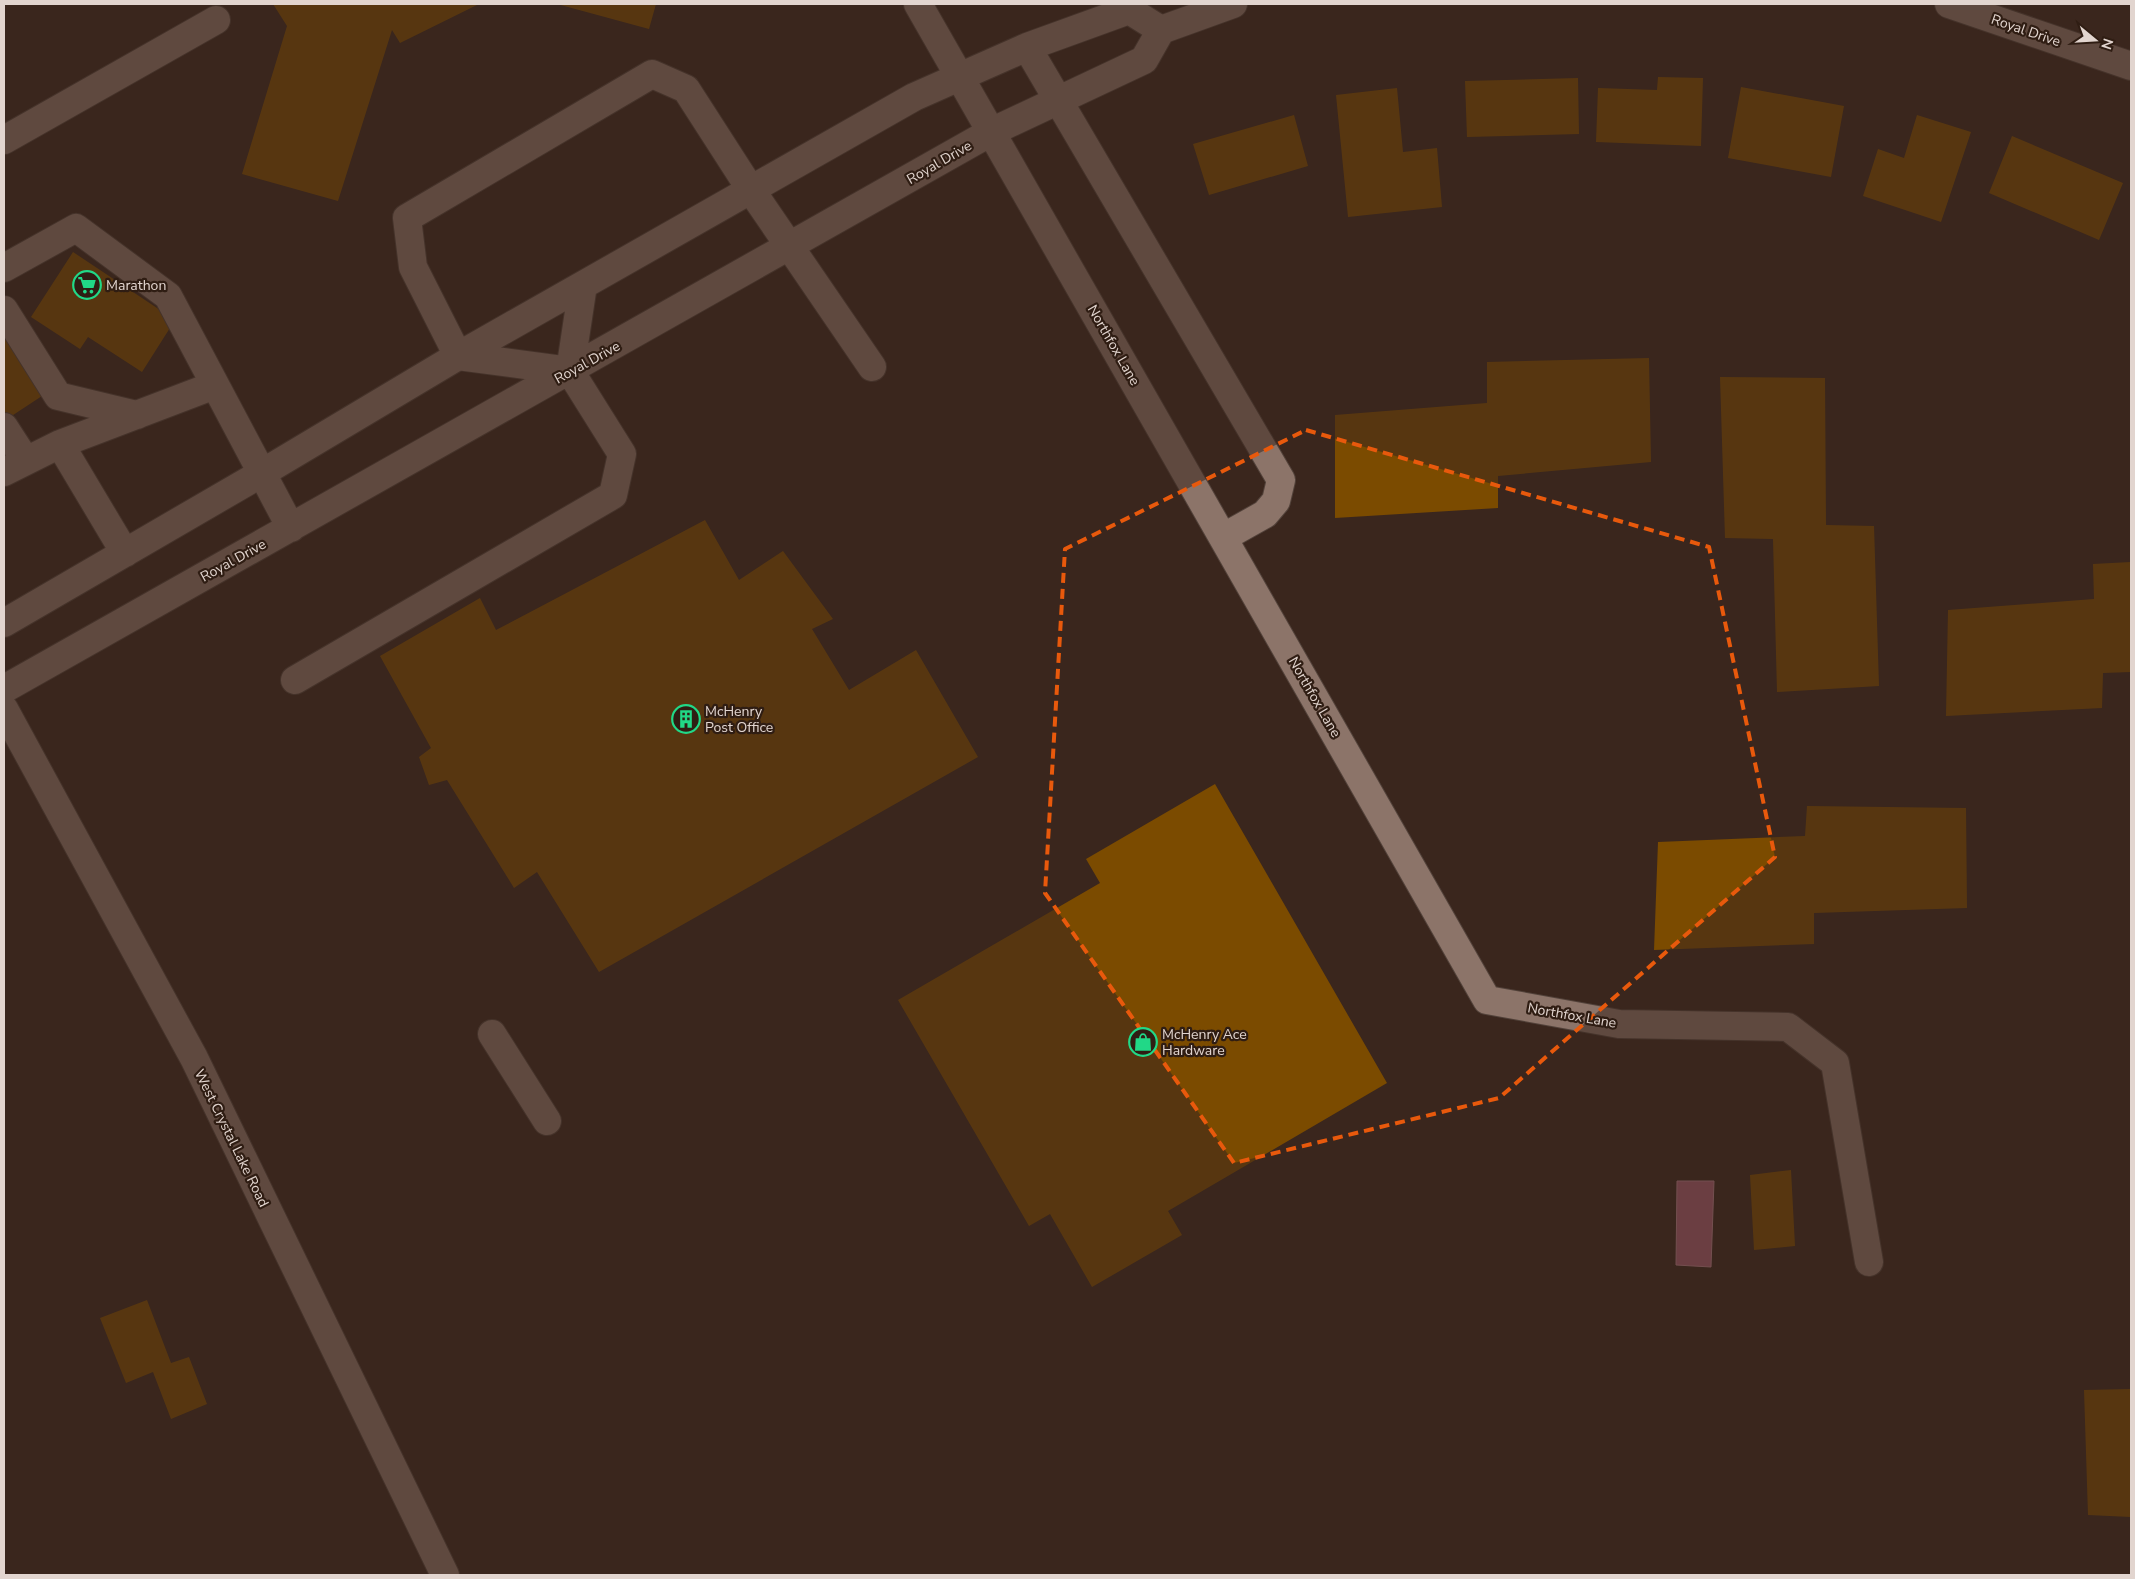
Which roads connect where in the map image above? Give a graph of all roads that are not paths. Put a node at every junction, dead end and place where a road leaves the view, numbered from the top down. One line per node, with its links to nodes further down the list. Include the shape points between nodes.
1 (918, 4): 8 (street, Northfox Lane)
2 (1234, 4): 5 (street)
3 (1949, 4): 7 (street, Royal Drive)
4 (216, 20): 11 (street)
5 (1161, 30): 6 (street, via 1129,10); 9 (street, Royal Drive, via 1144,60)
6 (1027, 47): 8 (street); 9 (street)
7 (2131, 66)
8 (959, 76): 10 (street, Northfox Lane); 12 (street, via 914,97)
9 (1057, 100): 10 (street, Royal Drive); 27 (street, via 1281,480 1276,501 1265,514)
10 (991, 132): 13 (street, Royal Drive); 27 (street, Northfox Lane)
11 (4, 140)
12 (751, 190): 13 (street); 15 (street); 17 (street, via 686,89 652,74 407,218 413,267)
13 (790, 247): 18 (street); 19 (street, Royal Drive)
14 (4, 268): 20 (street, via 76,228 168,296)
15 (583, 285): 17 (street); 19 (street)
16 (4, 310): 21 (street, via 58,396)
17 (458, 356): 19 (street); 25 (street)
18 (872, 366)
19 (570, 371): 26 (street, Royal Drive); 30 (street, via 622,454 613,496)
20 (215, 384): 21 (street); 25 (street)
21 (137, 415): 23 (street)
22 (4, 427): 24 (street)
23 (60, 444): 24 (street); 28 (street)
24 (15, 467)
25 (262, 473): 26 (street); 28 (street)
26 (291, 528): 31 (street, Royal Drive)
27 (1224, 537): 35 (street, Northfox Lane, via 1487,1000 1619,1024 1788,1027 1835,1063)
28 (124, 553): 29 (street)
29 (4, 623)
30 (295, 680)
31 (4, 689)
32 (4, 709): 36 (street, West Crystal Lake Road, via 194,1058 394,1476)
33 (492, 1034): 34 (street)
34 (547, 1121)
35 (1869, 1262)
36 (445, 1575)

